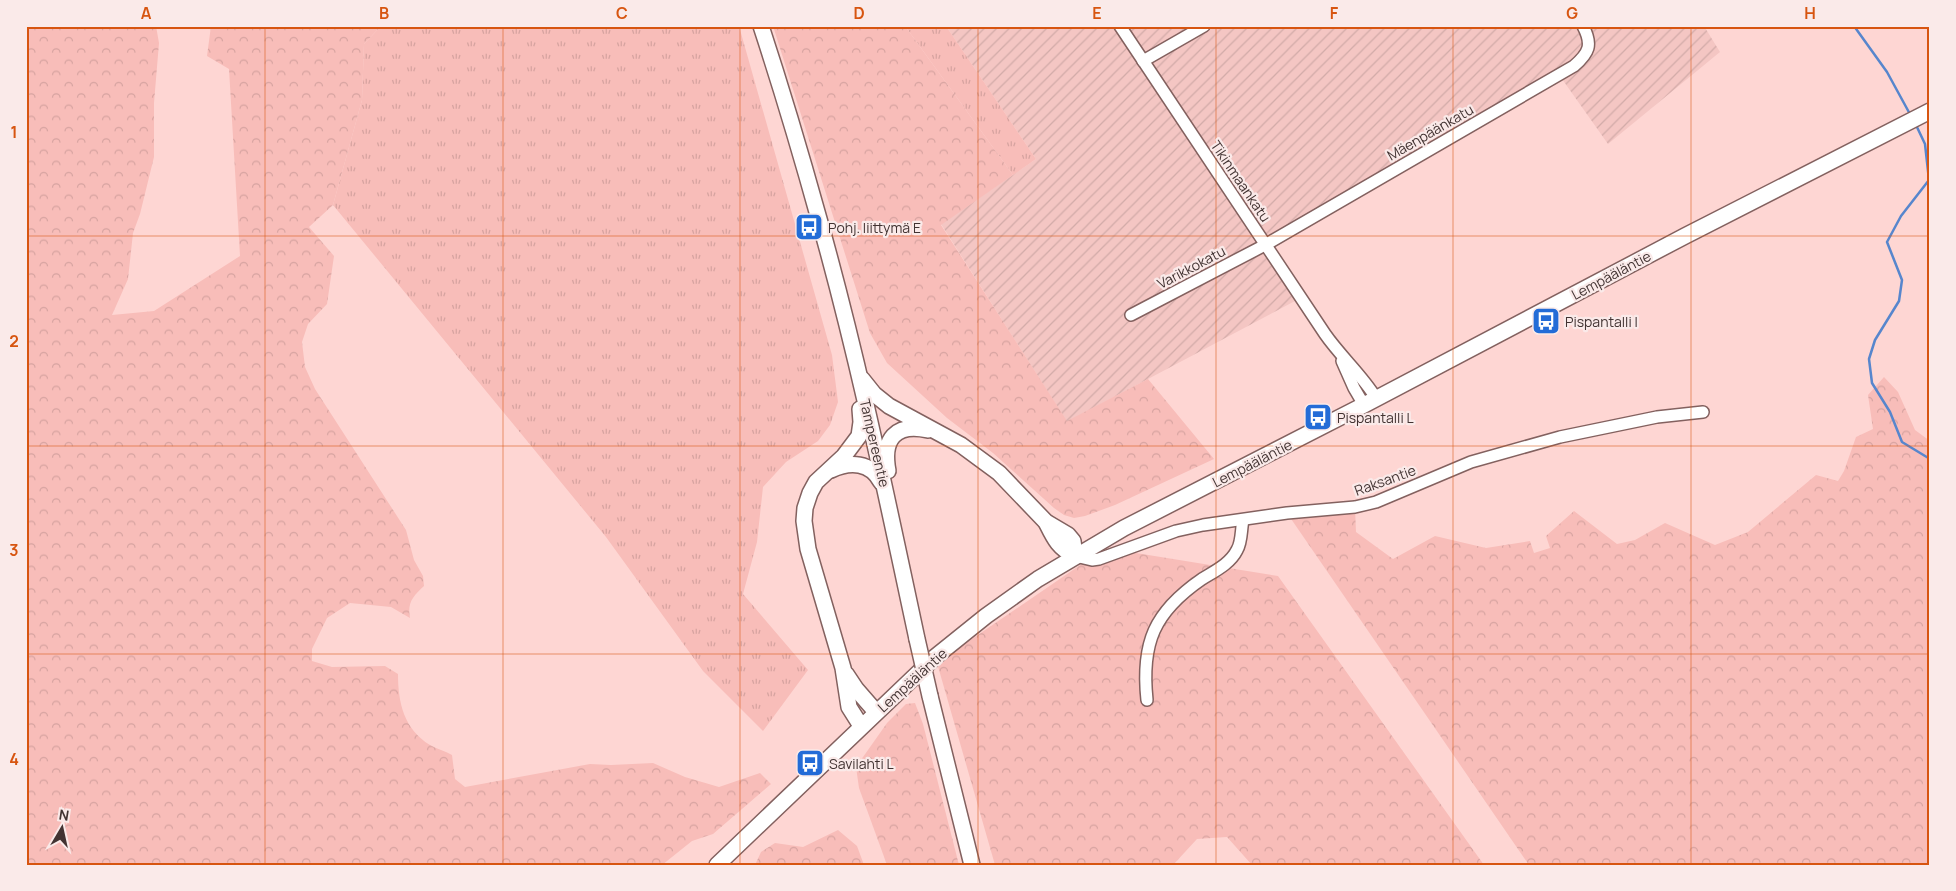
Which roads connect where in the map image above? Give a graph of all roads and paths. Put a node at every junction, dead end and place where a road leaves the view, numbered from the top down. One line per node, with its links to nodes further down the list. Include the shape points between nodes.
1 (761, 26): 9 (main road, Tampereentie, via 819,219)
2 (1120, 26): 5 (street, Tikinmaankatu)
3 (1204, 26): 5 (street)
4 (1584, 28): 7 (street, Mäenpäänkatu, via 1589,49 1574,66)
5 (1143, 61): 7 (street, Tikinmaankatu)
6 (1918, 117): 11 (main road, Lempääläntie)
7 (1265, 245): 8 (street, Varikkokatu); 11 (street, Tikinmaankatu, via 1338,353 1366,382)
8 (1131, 315)
9 (854, 355): 10 (main road, Tampereentie); 14 (main road, via 860,430 856,442)
10 (859, 373): 13 (main road, via 881,400); 15 (main road, Tampereentie)
11 (1370, 402): 18 (main road, Lempääläntie)
12 (1703, 412): 16 (street, Raksantie, via 1657,417 1560,437 1471,462 1376,502 1355,507)
13 (946, 436): 17 (main road, via 910,428 898,431 889,441 886,460 894,498); 18 (main road, via 999,473 1046,522 1068,535 1073,541)
14 (826, 472): 15 (main road, via 849,464 861,465 876,473); 19 (main road, via 810,493 804,521 808,549)
15 (885, 490): 17 (main road, Tampereentie)
16 (1243, 520): 18 (street, Raksantie, via 1176,531 1099,559); 20 (street, via 1238,548 1230,561 1179,596 1162,615 1146,652)
17 (894, 534): 24 (main road, Tampereentie, bridge)
18 (1075, 556): 21 (main road, Lempääläntie, via 986,616 935,657)
19 (843, 668): 21 (main road); 22 (main road, via 849,707)
20 (1148, 700)
21 (876, 712): 22 (main road, Lempääläntie)
22 (861, 726): 23 (main road, Lempääläntie)
23 (717, 865)
24 (972, 865)

